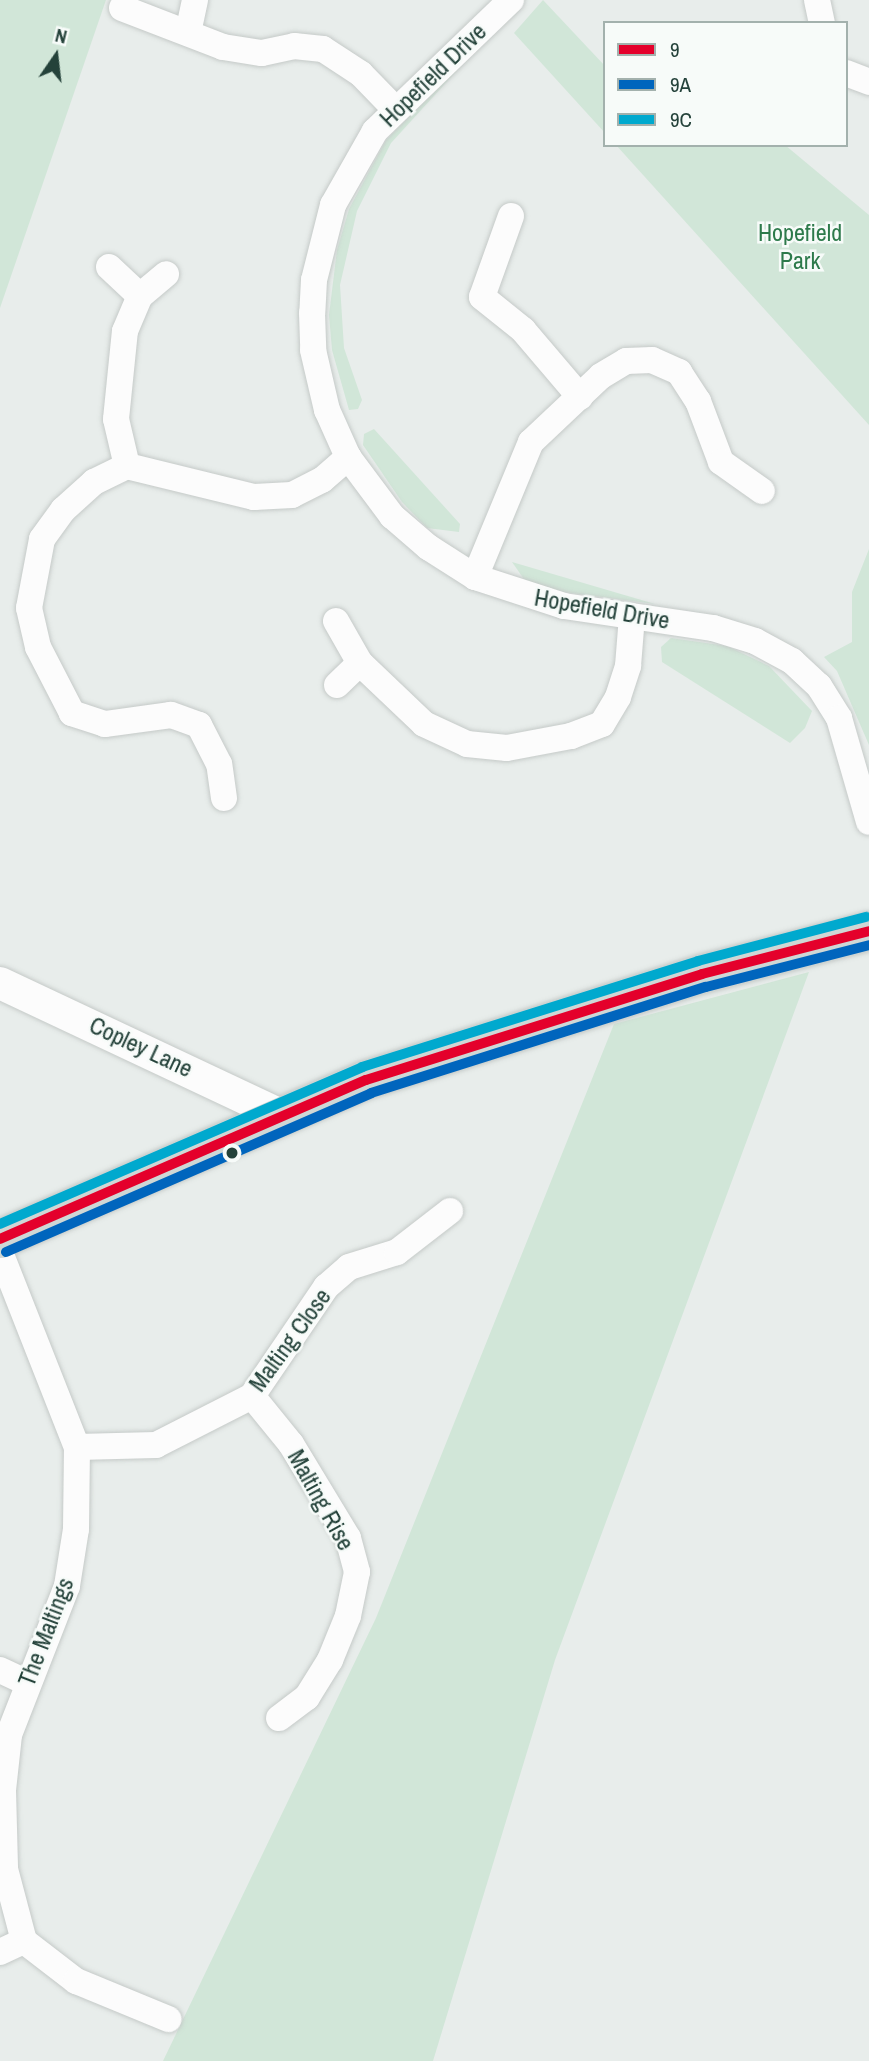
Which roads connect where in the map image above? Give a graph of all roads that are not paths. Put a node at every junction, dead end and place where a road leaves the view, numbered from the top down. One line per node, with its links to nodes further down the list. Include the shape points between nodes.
1 (195, 0): 6 (street)
2 (511, 0): 9 (street, Hopefield Drive)
3 (817, 0): 5 (street)
4 (122, 8): 6 (street)
5 (822, 21)
6 (188, 33): 9 (street, via 223,47 261,53 294,46 323,49 361,74)
7 (848, 73): 8 (street)
8 (869, 82)
9 (395, 108): 15 (street, Hopefield Drive, via 352,165 337,195 314,280 313,351 327,410)
10 (511, 216): 14 (street, via 482,297 523,330)
11 (108, 267): 13 (street)
12 (166, 274): 13 (street)
13 (140, 296): 16 (street, via 125,331 117,383 116,419)
14 (580, 397): 17 (street, via 601,376 626,361 652,360 679,372 698,401 721,462); 18 (street, via 531,442)
15 (348, 457): 16 (street, via 322,480 292,495 254,497); 18 (street, Hopefield Drive, via 392,516 428,547)
16 (127, 466): 23 (street, via 94,482 73,500 42,539 29,608 38,647 72,713 87,721 104,724 171,715 200,725 219,764)
17 (762, 491)
18 (475, 577): 19 (street, Hopefield Drive, via 552,603)
19 (632, 616): 21 (street, via 628,666 618,697 602,724 540,743 506,748 467,744 424,724); 24 (street, Hopefield Drive, via 713,628 755,641 792,662 819,686 839,718)
20 (336, 621): 21 (street)
21 (359, 663): 22 (street)
22 (337, 685)
23 (224, 798)
24 (869, 822)
25 (869, 931): 27 (main road, via 521,1029 366,1080)
26 (0, 983): 27 (street, Copley Lane)
27 (281, 1115): 29 (main road)
28 (450, 1211): 31 (street, Malting Close, via 397,1252 349,1267 326,1287)
29 (0, 1239)
30 (0, 1252): 32 (street, The Maltings)
31 (252, 1396): 32 (street, Malting Close, via 156,1445); 35 (street, Malting Rise, via 291,1444 348,1538 357,1572 348,1616 330,1660 307,1697)
32 (78, 1447): 34 (street, The Maltings, via 76,1530 67,1586)
33 (0, 1670): 34 (street)
34 (26, 1682): 36 (street, The Maltings, via 9,1735 3,1790 5,1869)
35 (279, 1718)
36 (24, 1941): 37 (street); 38 (street, via 76,1981)
37 (0, 1952)
38 (168, 2019)

